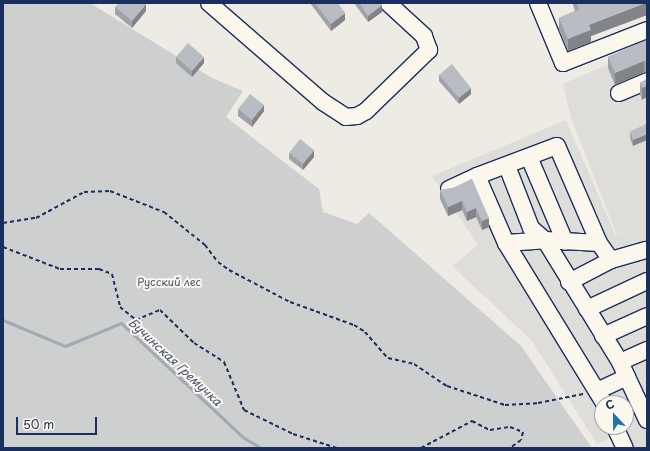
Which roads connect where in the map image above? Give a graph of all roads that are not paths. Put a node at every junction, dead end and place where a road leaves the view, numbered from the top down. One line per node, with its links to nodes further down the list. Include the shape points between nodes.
1 (209, 3): 2 (street, via 323,102 346,117 357,116 366,111 429,50 424,36)
2 (388, 3)
3 (538, 3): 4 (street, via 563,63)
4 (647, 30)
5 (647, 80): 6 (street)
6 (620, 93)
7 (529, 157): 8 (street); 13 (street); 14 (street, via 557,146)
8 (507, 166): 9 (street); 11 (street, via 531,228)
9 (477, 176): 10 (street); 12 (street)
10 (449, 189)
11 (545, 240): 12 (street); 13 (street); 18 (street)
12 (506, 242): 25 (street)
13 (565, 242): 14 (street)
14 (599, 243): 16 (street)
15 (647, 250): 16 (street)
16 (611, 260): 18 (street)
17 (647, 281): 19 (street)
18 (569, 282): 19 (street)
19 (587, 309): 21 (street)
20 (647, 316): 21 (street)
21 (604, 336): 23 (street)
22 (647, 350): 23 (street)
23 (620, 362): 24 (street)
24 (627, 378): 26 (street); 27 (street)
25 (601, 395)
26 (603, 395)
27 (647, 420)
28 (619, 435): 29 (street)
29 (625, 448)

